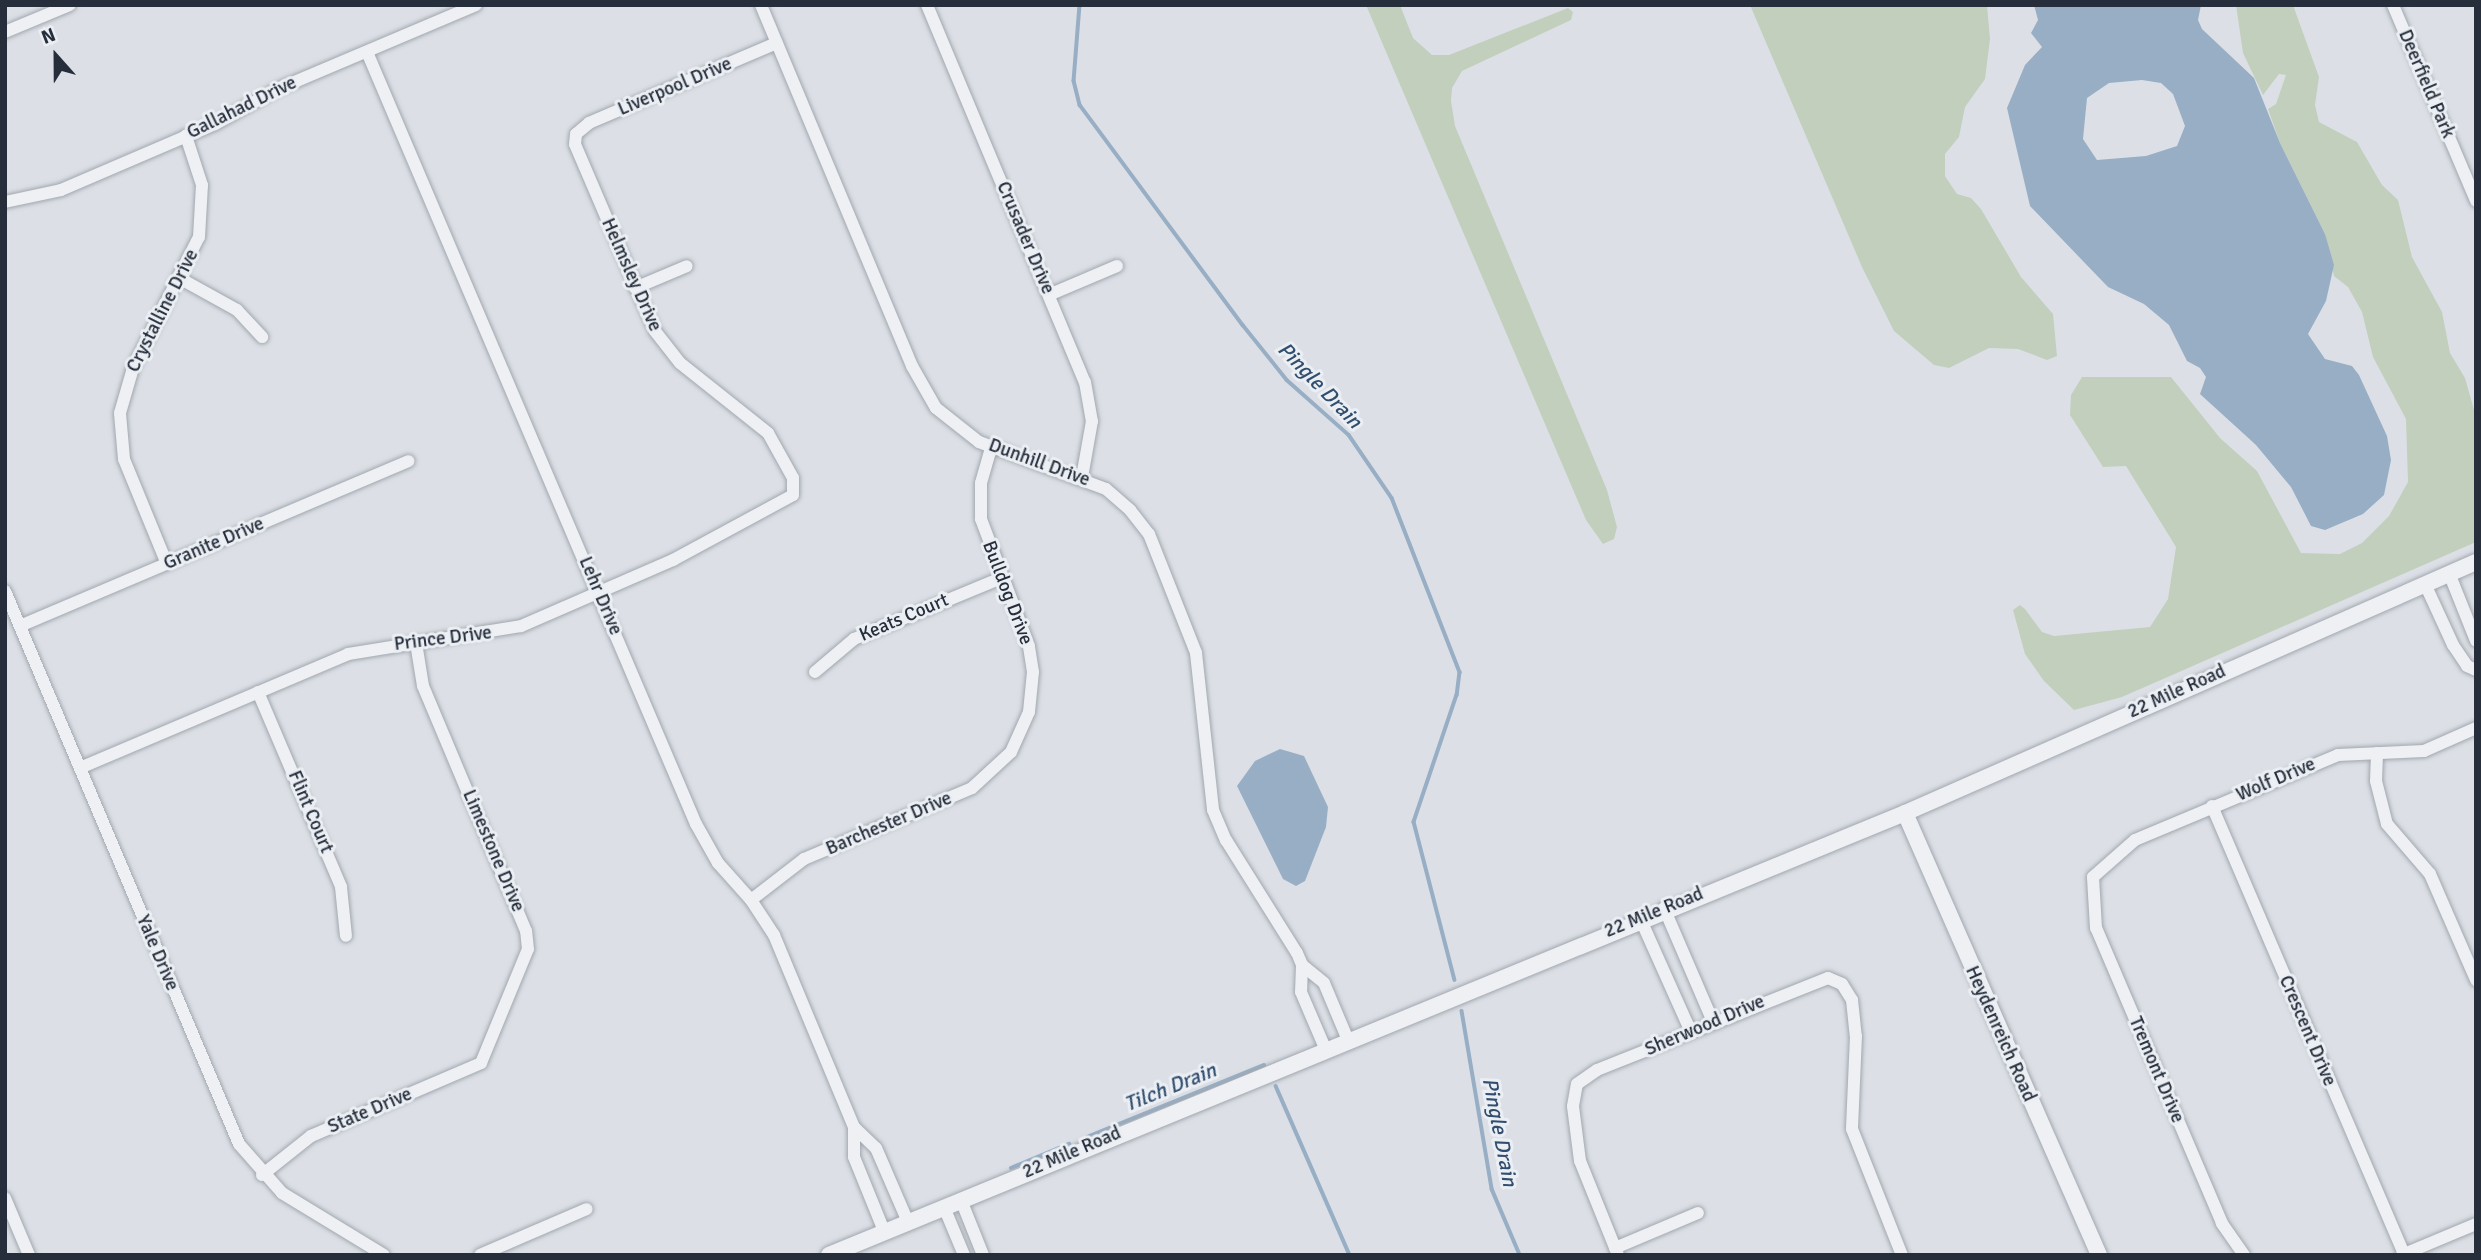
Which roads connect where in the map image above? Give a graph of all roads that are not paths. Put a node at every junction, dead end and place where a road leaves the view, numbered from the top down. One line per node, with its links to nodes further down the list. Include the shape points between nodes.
1 (70, 5): 6 (street)
2 (476, 5): 8 (street, Gallahad Drive)
3 (761, 5): 7 (street, Dunhill Drive)
4 (927, 5): 17 (street, Crusader Drive)
5 (2393, 5): 11 (street, Deerfield Park)
6 (5, 32)
7 (777, 43): 9 (street, Liverpool Drive, via 589,123); 19 (street, Dunhill Drive, via 919,382 943,416)
8 (367, 52): 10 (street, Gallahad Drive, via 278,89); 29 (street, Lehr Drive)
9 (576, 134): 16 (street, Helmsley Drive, via 578,152)
10 (186, 136): 12 (street, Gallahad Drive, via 61,190); 15 (street, Crystalline Drive, via 200,172 203,211 199,237)
11 (2476, 201)
12 (5, 202)
13 (687, 266): 16 (street)
14 (1117, 266): 17 (street)
15 (181, 278): 18 (street, via 237,310); 24 (street, Crystalline Drive, via 132,368 120,413 124,459)
16 (635, 288): 22 (street, Helmsley Drive, via 654,331 671,354 768,433)
17 (1049, 295): 21 (street, Crusader Drive, via 1091,408)
18 (262, 337)
19 (990, 447): 21 (street, Dunhill Drive); 26 (street, Bulldog Drive, via 980,506 984,533)
20 (408, 461): 24 (street, Granite Drive)
21 (1082, 477): 48 (street, Dunhill Drive, via 1130,510 1156,549 1196,653 1209,795 1218,824)
22 (796, 490): 29 (street, Prince Drive, via 788,500 680,557)
23 (2476, 562): 25 (street, 22 Mile Road)
24 (167, 564): 30 (street, Granite Drive)
25 (2449, 573): 27 (street, 22 Mile Road); 31 (street)
26 (1001, 578): 35 (street, Keats Court, via 854,639); 38 (street, Bulldog Drive, via 1032,659 1032,699)
27 (2425, 584): 33 (street); 42 (street, 22 Mile Road)
28 (5, 591): 30 (street, Yale Drive)
29 (598, 593): 32 (street, Prince Drive, via 506,631); 44 (street, Lehr Drive, via 703,839)
30 (20, 626): 40 (street, Yale Drive)
31 (2475, 638): 33 (street)
32 (416, 643): 36 (street, Prince Drive, via 348,654); 54 (street, Limestone Drive, via 429,700 528,937)
33 (2454, 645): 34 (street, via 2467,666)
34 (2476, 670)
35 (815, 672)
36 (258, 692): 40 (street, Prince Drive); 47 (street, Flint Court, via 341,887)
37 (2476, 727): 39 (street, Wolf Drive, via 2424,751)
38 (1018, 738): 44 (street, Barchester Drive, via 994,772 972,788 804,859)
39 (2377, 753): 41 (street, Wolf Drive, via 2338,754); 49 (street, via 2377,792 2387,824 2430,874)
40 (80, 768): 56 (street, Yale Drive, via 225,1118)
41 (2212, 807): 43 (street, Wolf Drive, via 2135,840); 66 (street, Crescent Drive)
42 (1905, 813): 45 (street, 22 Mile Road); 74 (street, Heydenreich Road)
43 (2093, 877): 75 (street, Tremont Drive, via 2095,928 2222,1223)
44 (751, 900): 55 (street, Lehr Drive, via 774,935)
45 (1664, 908): 46 (street, 22 Mile Road); 50 (street)
46 (1640, 918): 51 (street); 52 (street, 22 Mile Road)
47 (346, 936)
48 (1302, 965): 52 (street, Dunhill Drive, via 1324,983); 53 (street, Dunhill Drive, via 1301,992)
49 (2476, 980)
50 (1713, 1022): 51 (street, Sherwood Drive); 73 (street, Sherwood Drive, via 1813,981 1836,980 1852,1000 1856,1024 1850,1103 1855,1142)
51 (1691, 1032): 65 (street, Sherwood Drive, via 1590,1074 1577,1084 1573,1106 1580,1161)
52 (1348, 1040): 53 (street, 22 Mile Road)
53 (1325, 1048): 58 (street, 22 Mile Road)
54 (485, 1059): 56 (street, State Drive, via 311,1136)
55 (854, 1127): 62 (street, Lehr Drive, via 876,1148); 64 (street, Lehr Drive, via 854,1157)
56 (262, 1175): 68 (street, Yale Drive, via 300,1206)
57 (5, 1198): 67 (street)
58 (961, 1200): 59 (street, 22 Mile Road); 72 (street)
59 (944, 1207): 62 (street, 22 Mile Road); 71 (street)
60 (587, 1209): 69 (street)
61 (1698, 1213): 65 (street)
62 (908, 1222): 64 (street, 22 Mile Road)
63 (2476, 1224): 66 (street)
64 (884, 1231): 70 (street, 22 Mile Road)
65 (1617, 1251)
66 (2403, 1254)
67 (29, 1255)
68 (384, 1255)
69 (480, 1255)
70 (829, 1255)
71 (964, 1255)
72 (983, 1255)
73 (1902, 1255)
74 (2099, 1255)
75 (2244, 1255)

